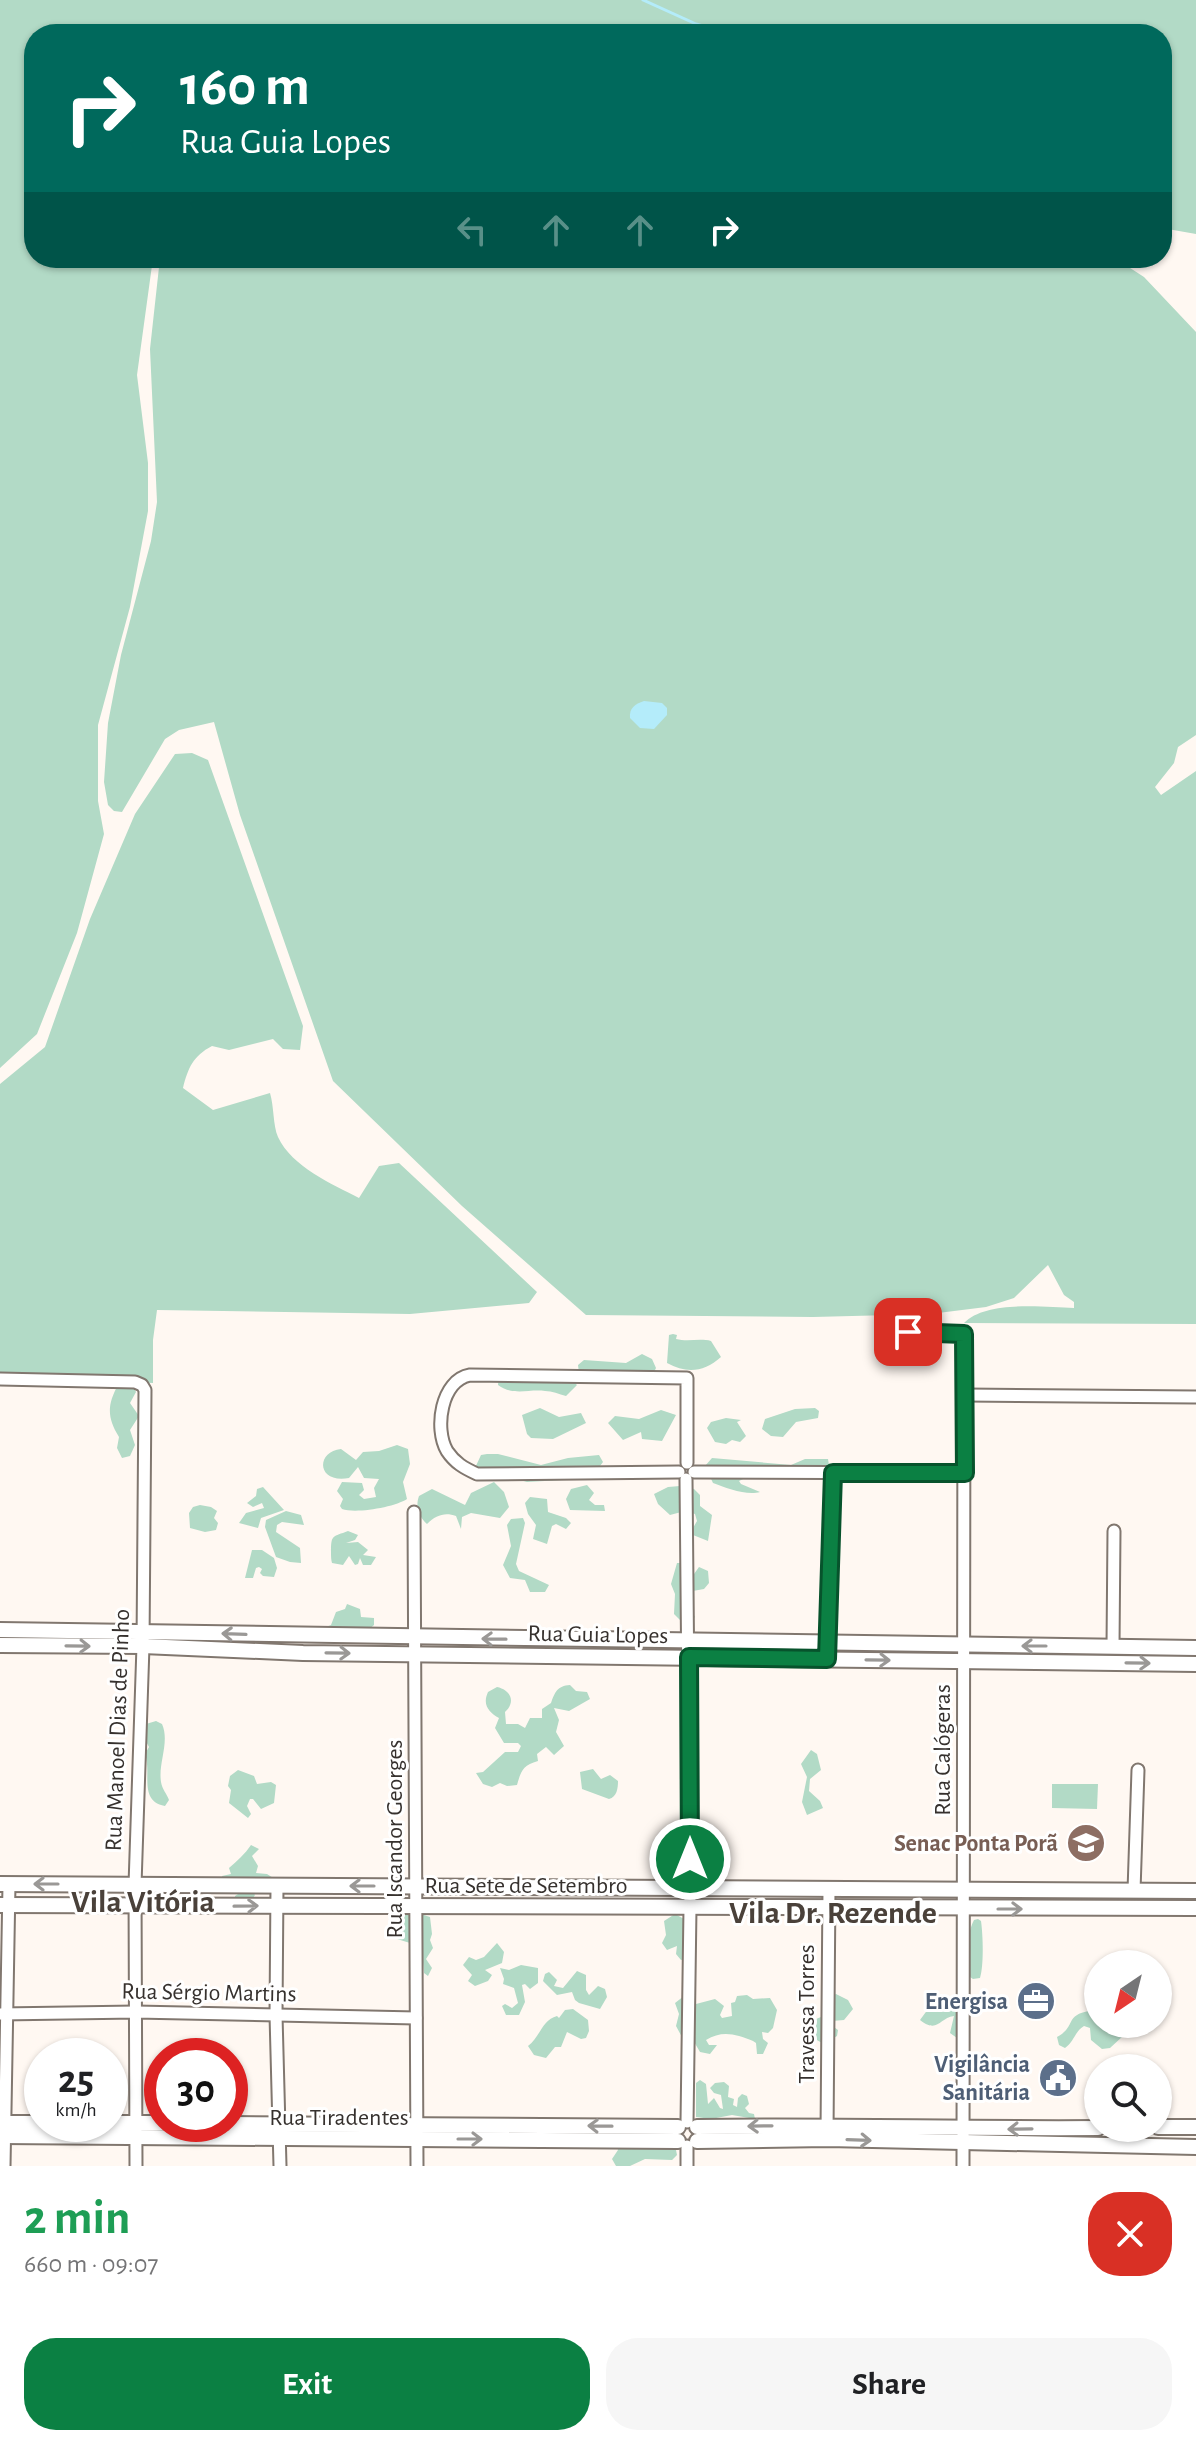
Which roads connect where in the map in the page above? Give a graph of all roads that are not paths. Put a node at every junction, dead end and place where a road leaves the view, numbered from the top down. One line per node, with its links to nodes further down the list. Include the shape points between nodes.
1 (908, 1332): 3 (street, Rua Calógeras, via 964,1334)
2 (0, 1379): 11 (street, Rua Manoel Dias de Pinho, via 135,1382 145,1390)
3 (965, 1395): 4 (street); 7 (street, Rua Calógeras)
4 (1196, 1397)
5 (687, 1472): 5 (street, via 477,1474 458,1465 445,1448 441,1417 448,1390 455,1380 470,1375 687,1378); 6 (street); 19 (street)
6 (833, 1473): 7 (street); 13 (street)
7 (965, 1473): 15 (street, Rua Calógeras)
8 (414, 1512): 12 (street, Rua Iscandor Georges)
9 (1114, 1531): 17 (street)
10 (0, 1630): 11 (main road, Rua Guia Lopes)
11 (143, 1630): 12 (main road, Rua Guia Lopes, one-way to 11); 16 (street, Rua Manoel Dias de Pinho)
12 (416, 1638): 19 (main road, Rua Guia Lopes, one-way to 12); 20 (street, Rua Iscandor Georges)
13 (828, 1643): 15 (main road, Rua Guia Lopes); 19 (main road, Rua Guia Lopes); 21 (street)
14 (0, 1645): 16 (main road, Rua Guia Lopes, one-way to 16)
15 (964, 1645): 17 (main road, Rua Guia Lopes, one-way to 15); 22 (street, Rua Calógeras)
16 (143, 1646): 20 (main road, Rua Guia Lopes, one-way to 20); 26 (street, Rua Manoel Dias de Pinho)
17 (1113, 1646): 18 (main road, Rua Guia Lopes)
18 (1196, 1648)
19 (689, 1650): 20 (main road, Rua Guia Lopes); 21 (main road, Rua Guia Lopes); 29 (street)
20 (416, 1654): 28 (street, Rua Iscandor Georges)
21 (827, 1659): 22 (main road, Rua Guia Lopes, one-way to 22)
22 (964, 1661): 23 (main road, Rua Guia Lopes, one-way to 23); 31 (street, Rua Calógeras)
23 (1196, 1664)
24 (1138, 1770): 33 (street)
25 (4, 1884): 26 (main road, Rua Sete de Setembro, one-way to 25); 35 (street)
26 (135, 1885): 27 (main road, Rua Sete de Setembro); 38 (street, Rua Manoel Dias de Pinho)
27 (277, 1886): 28 (main road, Rua Sete de Setembro, one-way to 27); 36 (street)
28 (416, 1887): 29 (main road, Rua Sete de Setembro); 37 (street, Rua Iscandor Georges)
29 (690, 1888): 30 (main road, Rua Sete de Setembro); 39 (street)
30 (829, 1889): 31 (main road, Rua Sete de Setembro); 40 (street, Travessa Torres)
31 (963, 1890): 32 (main road, Rua Sete de Setembro); 42 (street, Rua Calógeras)
32 (1094, 1891): 33 (main road, Rua Sete de Setembro); 43 (main road)
33 (1134, 1891): 34 (main road, Rua Sete de Setembro)
34 (1196, 1891)
35 (4, 1905): 38 (main road, Rua Sete de Setembro); 45 (street)
36 (278, 1905): 37 (main road, Rua Sete de Setembro); 38 (main road, Rua Sete de Setembro, one-way to 36); 46 (street)
37 (416, 1906): 39 (main road, Rua Sete de Setembro); 47 (street, Rua Iscandor Georges)
38 (136, 1907): 44 (street, Rua Manoel Dias de Pinho)
39 (690, 1908): 40 (main road, Rua Sete de Setembro); 60 (street)
40 (828, 1908): 42 (main road, Rua Sete de Setembro); 59 (street, Travessa Torres)
41 (1196, 1908): 43 (main road, Rua Sete de Setembro)
42 (963, 1909): 43 (main road, Rua Sete de Setembro, one-way to 43); 61 (street, Rua Calógeras)
43 (1094, 1910)
44 (136, 2012): 45 (street, Rua Sérgio Martins); 46 (street, Rua Sérgio Martins); 56 (street, Rua Manoel Dias de Pinho)
45 (3, 2014): 55 (street)
46 (276, 2015): 47 (street, Rua Sérgio Martins); 57 (street)
47 (416, 2018): 58 (street, Rua Iscandor Georges)
48 (24, 2126): 55 (main road)
49 (248, 2127): 57 (main road, Rua Tiradentes)
50 (1172, 2127): 51 (main road)
51 (1196, 2127)
52 (128, 2128): 56 (main road, Rua Tiradentes)
53 (144, 2128): 56 (main road, Rua Tiradentes)
54 (1084, 2128): 61 (main road, Rua Tiradentes, one-way to 61)
55 (3, 2130): 56 (main road, Rua Tiradentes); 64 (street)
56 (136, 2130): 57 (main road, Rua Tiradentes); 65 (street, Rua Manoel Dias de Pinho)
57 (279, 2131): 58 (main road, Rua Tiradentes); 66 (street)
58 (417, 2132): 60 (main road, Rua Tiradentes); 67 (street, Rua Iscandor Georges)
59 (827, 2132): 60 (main road, Rua Tiradentes); 61 (main road, Rua Tiradentes)
60 (687, 2134): 68 (street)
61 (963, 2137): 62 (main road, Rua Tiradentes); 69 (street, Rua Calógeras)
62 (1085, 2144): 63 (main road, Rua Tiradentes)
63 (1196, 2147)
64 (4, 2166)
65 (136, 2166)
66 (280, 2166)
67 (417, 2166)
68 (687, 2166)
69 (963, 2166)

